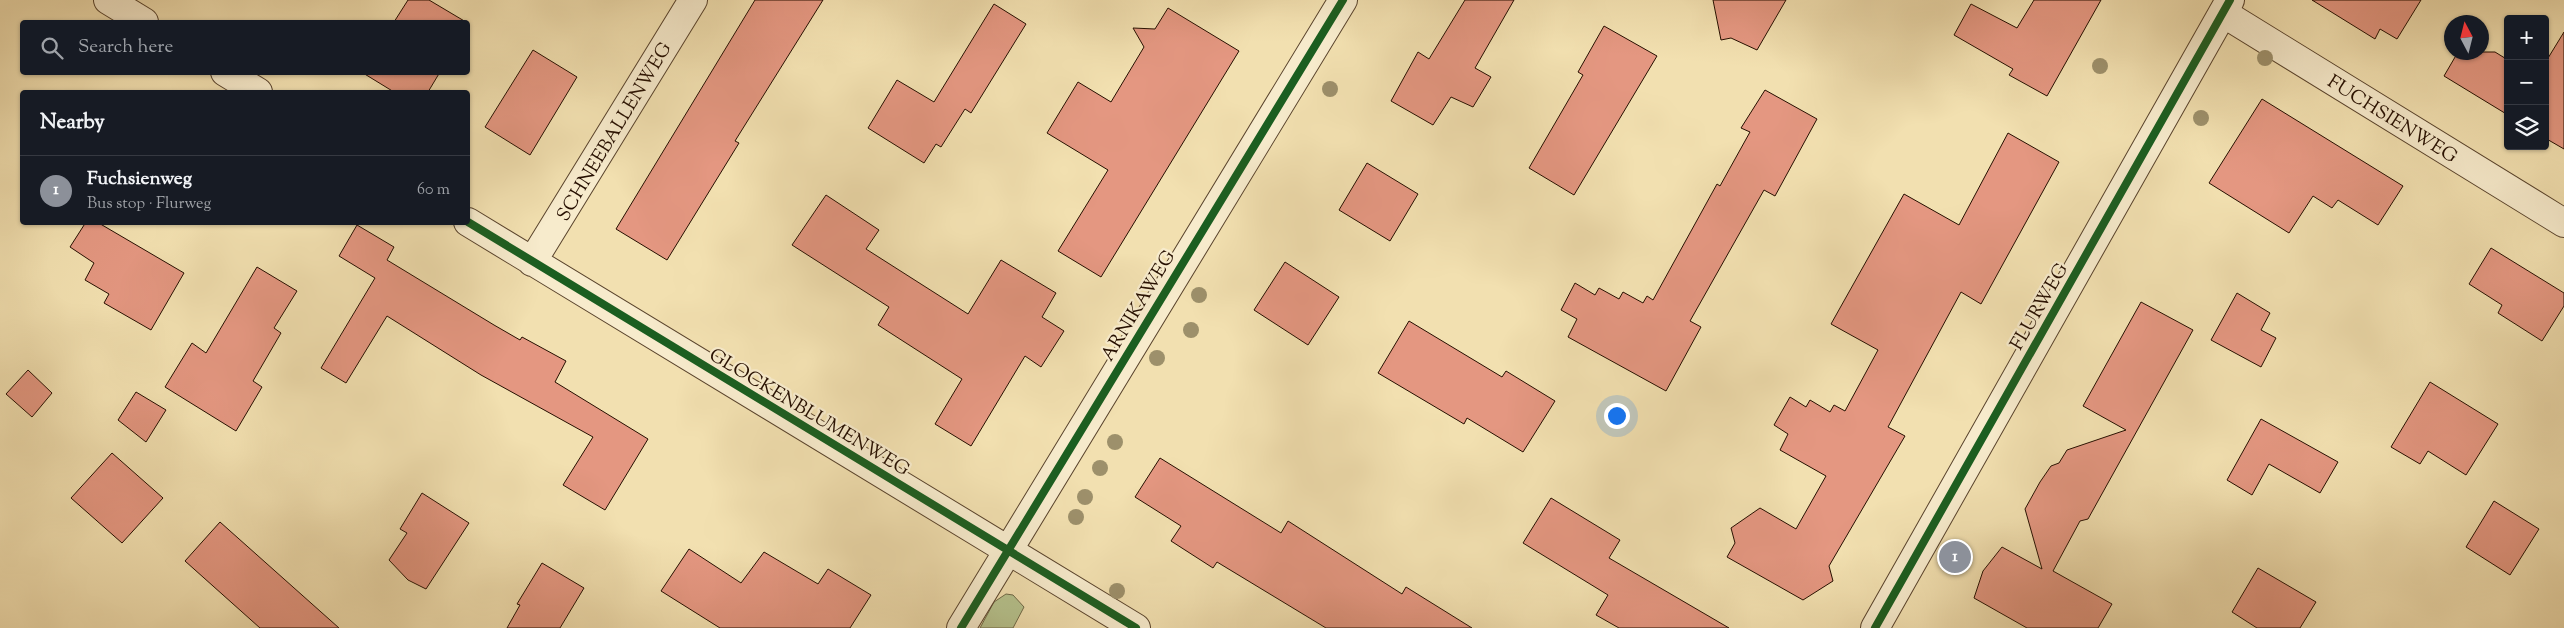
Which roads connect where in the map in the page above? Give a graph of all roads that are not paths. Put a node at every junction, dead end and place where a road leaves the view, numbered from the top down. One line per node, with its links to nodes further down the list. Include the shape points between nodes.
1 (108, 0): 5 (street)
2 (693, 0): 10 (street, SCHNEEBALLENWEG)
3 (1343, 0): 11 (street, ARNIKAWEG)
4 (2227, 6): 9 (street, FUCHSIENWEG); 14 (street, FLURWEG)
5 (141, 20)
6 (230, 75): 7 (street)
7 (255, 90)
8 (470, 223): 10 (street, GLOCKENBLUMENWEG)
9 (2564, 223)
10 (532, 262): 11 (street, GLOCKENBLUMENWEG)
11 (1008, 549): 12 (street, ARNIKAWEG); 13 (street, GLOCKENBLUMENWEG)
12 (961, 628)
13 (1136, 628)
14 (1875, 628)

